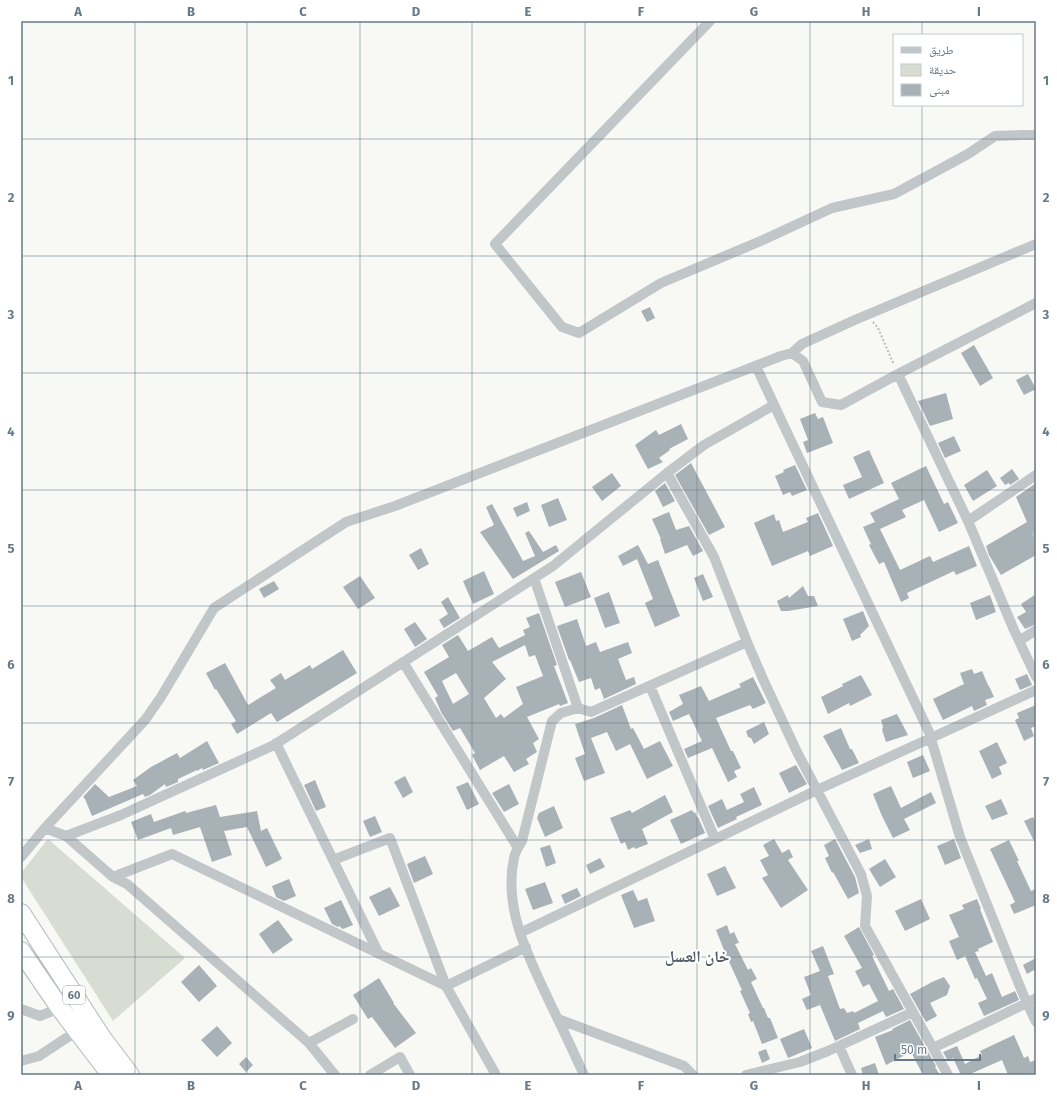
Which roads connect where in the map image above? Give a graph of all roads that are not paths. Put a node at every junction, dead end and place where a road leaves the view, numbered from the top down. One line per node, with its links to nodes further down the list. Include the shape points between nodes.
1 (710, 21): 2 (street, via 495,244 562,327 579,333 661,283 832,208 894,194 968,154 995,136)
2 (1036, 135)
3 (1036, 244): 5 (street, via 802,344)
4 (1036, 303): 7 (street)
5 (792, 353): 6 (street); 7 (street, via 803,361 822,402 841,405)
6 (756, 366): 8 (street); 24 (street, via 395,506 346,522 214,608 161,697 144,720)
7 (898, 374): 11 (street)
8 (774, 406): 9 (street, via 704,445); 21 (street)
9 (667, 473): 12 (street, via 553,566); 15 (street, via 714,557)
10 (1036, 475): 11 (street)
11 (968, 521): 14 (street)
12 (534, 578): 16 (street); 20 (street)
13 (1036, 630): 14 (street)
14 (1020, 641): 17 (street)
15 (747, 642): 18 (street); 23 (street)
16 (403, 662): 22 (street); 27 (street)
17 (1036, 677)
18 (650, 686): 20 (street, via 591,712); 26 (street)
19 (1036, 690): 21 (street)
20 (578, 708): 27 (street, via 561,713 552,721 522,841)
21 (930, 738): 23 (street); 37 (street, via 960,837)
22 (276, 744): 25 (street); 29 (street)
23 (817, 790): 26 (street); 40 (street, via 861,874 867,896 865,926)
24 (44, 828): 25 (street); 28 (street)
25 (66, 836): 30 (street)
26 (715, 839): 32 (street)
27 (518, 848): 32 (street, via 514,856 511,879)
28 (21, 857)
29 (333, 860): 35 (street); 36 (street, via 390,838)
30 (113, 877): 35 (street, via 172,854); 45 (street, via 127,884)
31 (21, 912): 50 (highway, 60, via 102,1038)
32 (520, 933): 33 (street)
33 (526, 948): 36 (street); 42 (street)
34 (21, 951): 38 (highway, 60)
35 (379, 954): 36 (street)
36 (446, 986): 54 (street)
37 (1032, 1001): 43 (street); 47 (street)
38 (60, 1008): 39 (street, via 40,1016); 44 (highway, 60)
39 (21, 1009)
40 (914, 1012): 46 (street); 47 (street)
41 (353, 1019): 45 (street)
42 (558, 1019): 55 (street); 56 (street, via 684,1066)
43 (1036, 1022)
44 (77, 1032): 48 (street, via 39,1056); 49 (highway, 60)
45 (309, 1043): 51 (street)
46 (839, 1046): 57 (street, via 800,1062); 58 (street)
47 (933, 1048): 59 (street)
48 (21, 1061)
49 (111, 1075)
50 (130, 1075)
51 (336, 1075)
52 (370, 1075): 53 (street, via 400,1057)
53 (410, 1075)
54 (496, 1075)
55 (584, 1075)
56 (693, 1075)
57 (746, 1075)
58 (852, 1075)
59 (948, 1075)

